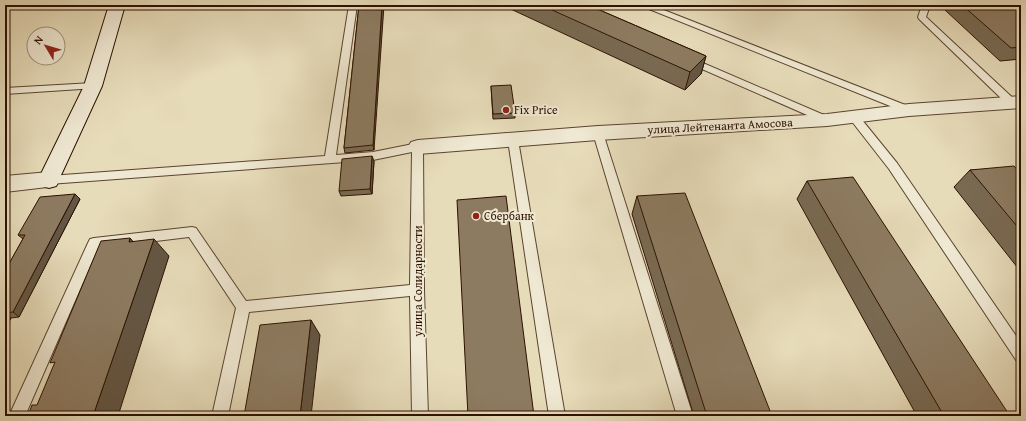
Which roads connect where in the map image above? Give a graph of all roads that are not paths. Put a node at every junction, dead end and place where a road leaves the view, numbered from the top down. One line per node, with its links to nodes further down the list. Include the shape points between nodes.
1 (117, 5): 6 (street)
2 (353, 5): 15 (lane)
3 (643, 5): 9 (lane)
4 (926, 5): 8 (lane, via 922,17)
5 (676, 55): 11 (lane)
6 (93, 86): 7 (lane); 16 (street)
7 (5, 91)
8 (1016, 102): 9 (street, улица Лейтенанта Амосова)
9 (909, 110): 10 (street, улица Лейтенанта Амосова)
10 (854, 117): 11 (street, улица Лейтенанта Амосова); 20 (lane, via 892,166)
11 (827, 120): 12 (street, улица Лейтенанта Амосова)
12 (598, 133): 13 (street, улица Лейтенанта Амосова); 25 (lane)
13 (512, 140): 14 (street, улица Лейтенанта Амосова); 24 (lane)
14 (418, 147): 15 (lane, via 373,156); 18 (lane, улица Солидарности)
15 (330, 159): 16 (lane)
16 (49, 180): 17 (street)
17 (5, 184)
18 (417, 290): 19 (lane); 23 (lane, улица Солидарности)
19 (243, 307): 21 (lane, via 192,232 94,243); 22 (lane)
20 (1021, 355)
21 (16, 416)
22 (220, 416)
23 (420, 416)
24 (557, 416)
25 (685, 416)

